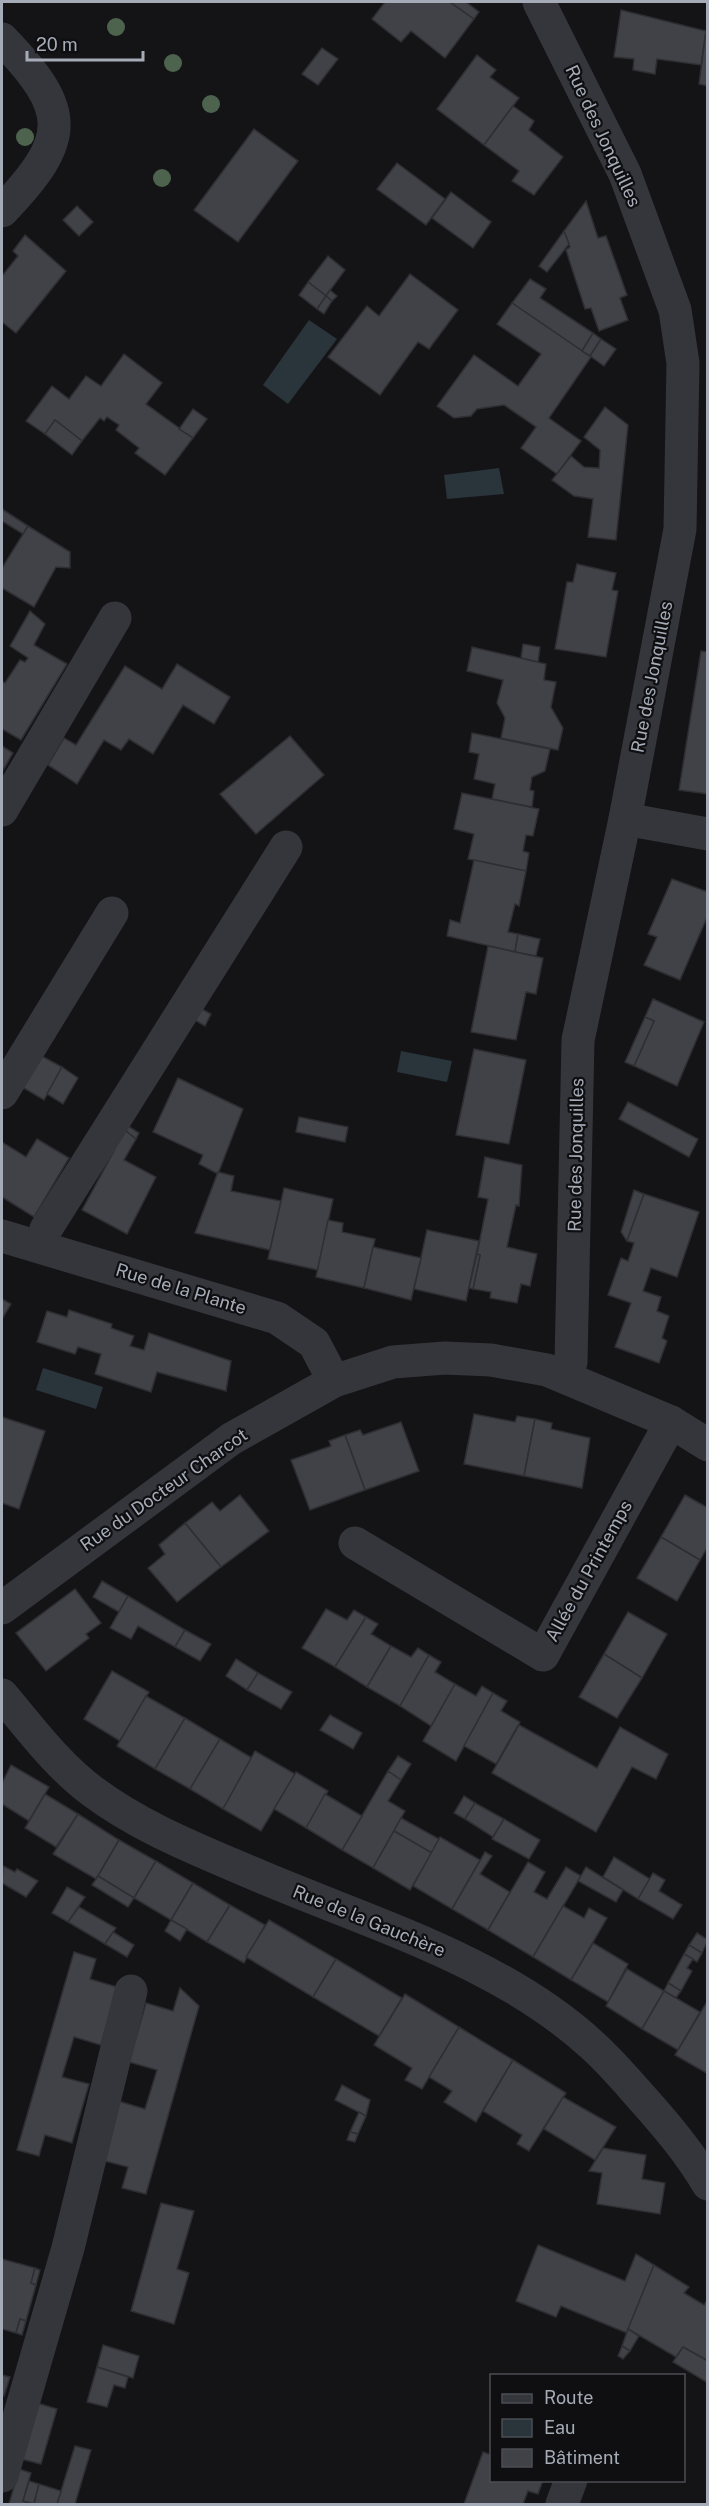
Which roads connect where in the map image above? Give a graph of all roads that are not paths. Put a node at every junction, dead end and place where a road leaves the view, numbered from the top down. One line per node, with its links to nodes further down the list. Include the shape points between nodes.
1 (539, 2): 6 (street, Rue des Jonquilles, via 625,174 675,310 683,363 680,529)
2 (2, 39): 3 (street, via 33,72 48,95 54,118 52,142 44,162)
3 (2, 211)
4 (115, 618): 5 (street)
5 (2, 810)
6 (625, 819): 7 (street); 13 (street, Rue des Jonquilles, via 579,1040 571,1362)
7 (708, 834)
8 (286, 848): 12 (street, via 46,1229)
9 (112, 913): 10 (street)
10 (2, 1093)
11 (2, 1236): 12 (street, Rue de la Plante)
12 (41, 1247): 14 (street, Rue de la Plante, via 277,1318 314,1343)
13 (567, 1376): 14 (street, Rue du Docteur Charcot, via 491,1360 445,1358 393,1362); 15 (street, Rue du Docteur Charcot)
14 (334, 1381): 18 (street, Rue du Docteur Charcot, via 231,1439)
15 (671, 1422): 16 (street, Rue du Docteur Charcot); 17 (street, Allée du Printemps, via 543,1655)
16 (708, 1445)
17 (355, 1543)
18 (2, 1608)
19 (2, 1695): 21 (street, Rue de la Gauchère, via 50,1752 91,1790 138,1821 444,1951 546,2010 591,2044)
20 (131, 1991): 22 (street, via 68,2248)
21 (705, 2173)
22 (2, 2476)
23 (571, 2482): 24 (street)
24 (562, 2505)

